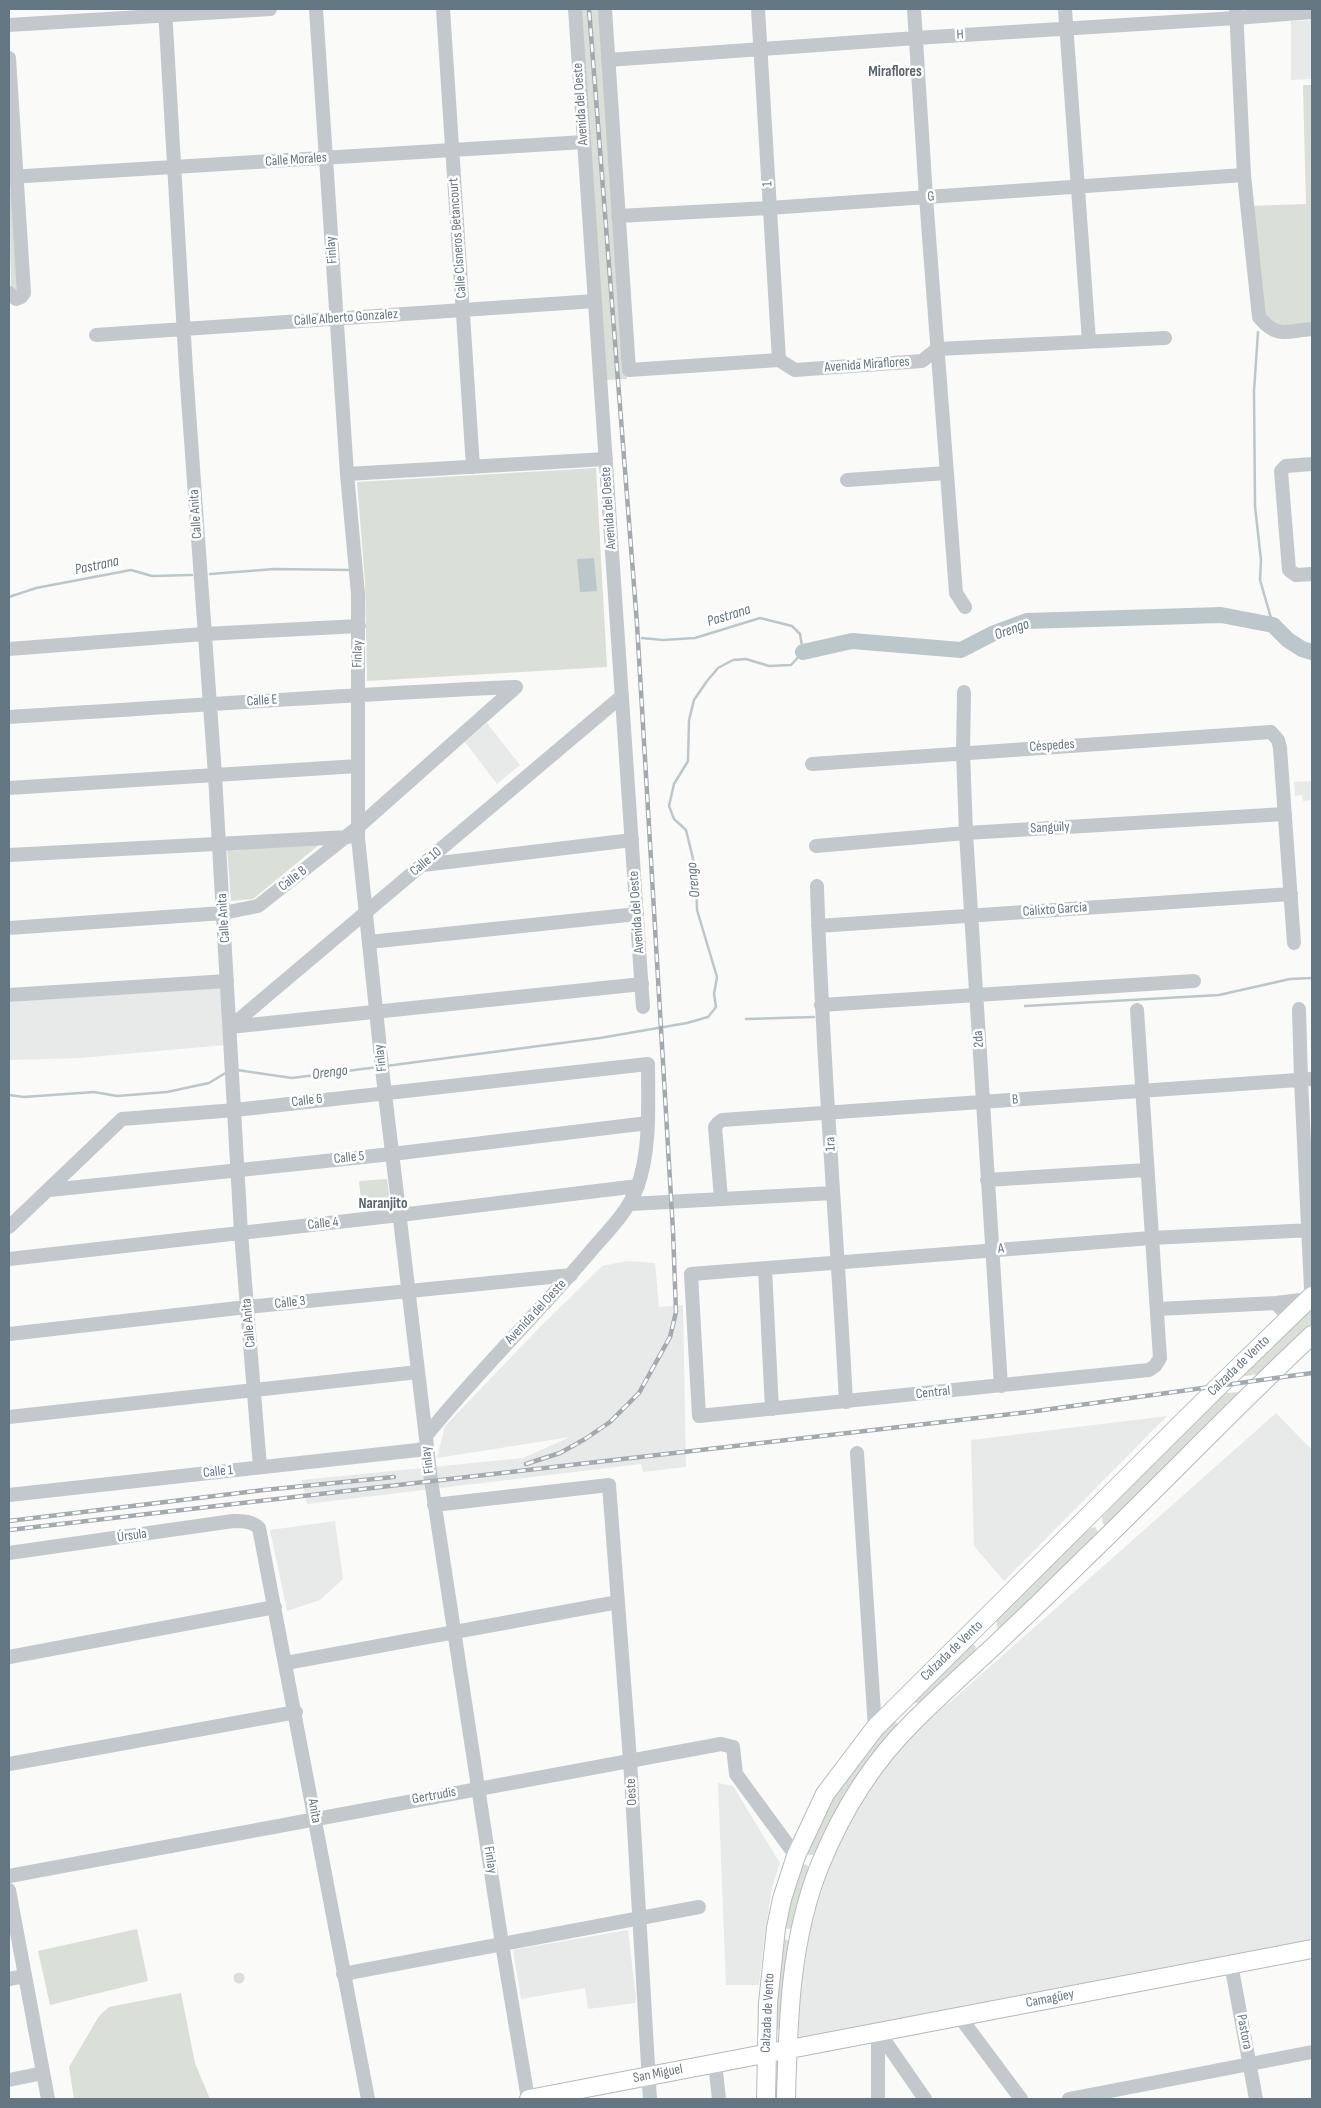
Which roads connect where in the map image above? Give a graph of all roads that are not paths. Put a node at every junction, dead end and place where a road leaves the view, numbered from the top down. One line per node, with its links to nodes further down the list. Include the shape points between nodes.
1 (270, 9): 9 (street)
2 (316, 9): 21 (street, Finlay)
3 (443, 9): 20 (street, Calle Cisneros Betancourt)
4 (575, 9): 19 (street, Avenida del Oeste)
5 (605, 9): 18 (street)
6 (758, 9): 16 (street, 1)
7 (914, 9): 15 (street)
8 (1065, 9): 14 (street)
9 (165, 12): 12 (street); 22 (street, Calle Anita)
10 (1312, 12): 11 (street, H)
11 (1236, 14): 14 (street, H); 23 (street)
12 (82, 15): 13 (street)
13 (9, 25)
14 (1066, 30): 15 (street, H); 25 (street)
15 (916, 38): 16 (street, H); 26 (street)
16 (760, 49): 18 (street, H); 27 (street, 1)
17 (9, 58): 24 (street)
18 (608, 60): 28 (street)
19 (584, 142): 20 (street, Calle Morales); 30 (street, Avenida del Oeste)
20 (452, 150): 21 (street, Calle Morales); 31 (street, Calle Cisneros Betancourt)
21 (326, 158): 22 (street, Calle Morales); 32 (street, Finlay)
22 (174, 167): 24 (street, Calle Morales); 33 (street, Calle Anita)
23 (1244, 175): 25 (street, G); 34 (street, via 1259,317 1276,332)
24 (13, 177): 29 (street, via 24,293 16,299)
25 (1078, 187): 26 (street, G); 37 (street)
26 (926, 197): 27 (street, G); 38 (street)
27 (769, 208): 28 (street, G); 39 (street, 1)
28 (618, 216): 39 (street, Avenida Miraflores, via 629,370)
29 (9, 293)
30 (595, 301): 31 (street, Calle Alberto Gonzalez); 40 (street, Avenida del Oeste)
31 (463, 310): 32 (street, Calle Alberto Gonzalez); 42 (street, Calle Cisneros Betancourt)
32 (337, 319): 33 (street, Calle Alberto Gonzalez); 44 (street, Finlay)
33 (184, 329): 35 (street, Calle Alberto Gonzalez); 49 (street, Calle Anita)
34 (1312, 329)
35 (96, 335)
36 (1165, 338): 37 (street, Avenida Miraflores)
37 (1089, 342): 38 (street, Avenida Miraflores)
38 (937, 349): 39 (street, Avenida Miraflores, via 922,361 805,370 795,370); 43 (street)
39 (780, 360)
40 (606, 459): 42 (street); 54 (street, Avenida del Oeste)
41 (1312, 464): 46 (street, via 1286,466 1281,471 1289,570 1296,575)
42 (473, 467): 44 (street)
43 (947, 473): 45 (street); 47 (street, via 956,593)
44 (347, 474): 48 (street, Finlay)
45 (846, 480)
46 (1312, 574)
47 (965, 607)
48 (359, 626): 49 (street); 53 (street, Finlay)
49 (204, 634): 50 (street); 55 (street, Calle Anita)
50 (9, 649)
51 (516, 687): 53 (street, Calle E); 64 (street, Calle B)
52 (964, 692): 57 (street, 2da)
53 (358, 693): 55 (street, Calle E); 59 (street, Finlay)
54 (622, 696): 65 (street, Avenida del Oeste); 69 (street, Calle 10)
55 (209, 705): 56 (street, Calle E); 60 (street, Calle Anita)
56 (9, 717)
57 (963, 752): 58 (street, Céspedes); 62 (street, Céspedes, via 1265,731 1275,734 1280,748); 63 (street, 2da)
58 (812, 764)
59 (358, 766): 60 (street); 64 (street, Finlay)
60 (215, 775): 61 (street); 66 (street, Calle Anita)
61 (9, 788)
62 (1285, 814): 63 (street, Sanguily); 71 (street)
63 (966, 833): 67 (street, Sanguily); 75 (street, 2da)
64 (354, 834): 66 (street); 72 (street, Finlay); 73 (street, Calle B, via 258,906)
65 (632, 840): 69 (street); 74 (street, Avenida del Oeste)
66 (218, 843): 68 (street); 73 (street, Calle Anita)
67 (816, 846)
68 (9, 855)
69 (423, 865): 72 (street, Calle 10)
70 (817, 886): 76 (street, 1ra)
71 (1291, 894): 75 (street, Calixto García); 79 (street)
72 (365, 911): 78 (street, Finlay); 90 (street, Calle 10)
73 (223, 913): 77 (street, Calle B); 80 (street, Calle Anita)
74 (637, 914): 78 (street); 82 (street, Avenida del Oeste)
75 (971, 916): 76 (street, Calixto García); 83 (street, 2da)
76 (818, 926): 85 (street, 1ra)
77 (9, 928)
78 (369, 942): 89 (street, Finlay)
79 (1294, 943)
80 (227, 981): 84 (street); 90 (street, Calle Anita)
81 (1194, 981): 83 (street)
82 (642, 984): 86 (street, Avenida del Oeste); 89 (street)
83 (976, 994): 85 (street); 95 (street, 2da)
84 (9, 995)
85 (821, 1005): 97 (street, 1ra)
86 (643, 1007)
87 (1299, 1009): 92 (street)
88 (1137, 1010): 94 (street)
89 (376, 1013): 90 (street); 93 (street, Finlay)
90 (230, 1027): 96 (street, Calle Anita)
91 (648, 1064): 93 (street, Calle 6); 98 (street, Avenida del Oeste)
92 (1306, 1079): 94 (street, B); 110 (street)
93 (385, 1092): 96 (street, Calle 6); 99 (street, Finlay)
94 (1141, 1092): 95 (street, B); 100 (street)
95 (984, 1102): 97 (street, B); 102 (street, 2da)
96 (234, 1110): 101 (street, Calle Anita); 104 (street, Calle 6, via 122,1119)
97 (829, 1112): 105 (street, 1ra); 106 (street, B, via 722,1120 718,1123 715,1128)
98 (648, 1123): 99 (street, Calle 5); 103 (street, Avenida del Oeste)
99 (392, 1154): 101 (street, Calle 5); 108 (street, Finlay)
100 (1146, 1170): 102 (street); 112 (street)
101 (238, 1171): 104 (street, Calle 5); 111 (street, Calle Anita)
102 (987, 1180): 113 (street, 2da)
103 (638, 1186): 107 (street, Avenida del Oeste); 108 (street, Calle 4)
104 (50, 1190): 109 (street, Calle 6)
105 (833, 1193): 106 (street); 115 (street, 1ra)
106 (721, 1198): 107 (street)
107 (630, 1204): 117 (street, Avenida del Oeste)
108 (400, 1215): 111 (street, Calle 4); 118 (street, Finlay)
109 (9, 1227)
110 (1311, 1230): 112 (street, A); 119 (street)
111 (241, 1233): 114 (street, Calle 4); 121 (street, Calle Anita)
112 (1151, 1238): 113 (street, A); 122 (street)
113 (992, 1250): 115 (street, A); 127 (street, 2da)
114 (9, 1260)
115 (839, 1261): 116 (street, A); 129 (street, 1ra)
116 (765, 1269): 130 (street); 131 (street, A, via 690,1274)
117 (571, 1275): 118 (street, Calle 3); 133 (street, Avenida del Oeste)
118 (408, 1291): 121 (street, Calle 3); 126 (street, Finlay)
119 (1311, 1297): 120 (street); 123 (main road, Calzada de Vento)
120 (1276, 1303): 122 (street); 123 (street, via 1281,1308)
121 (247, 1307): 124 (street, Calle 3); 128 (street, Calle Anita)
122 (1158, 1310): 127 (street, Central, via 1160,1358 1149,1370)
123 (1282, 1326): 138 (main road, Calzada de Vento)
124 (9, 1334)
125 (1312, 1335): 140 (main road, Calzada de Vento)
126 (418, 1372): 128 (street); 133 (street, Finlay)
127 (1001, 1386): 129 (street, Central)
128 (254, 1389): 132 (street); 135 (street, Calle Anita)
129 (846, 1402): 130 (street, Central)
130 (772, 1409): 131 (street, Central)
131 (699, 1416)
132 (9, 1417)
133 (426, 1442): 135 (street, Calle 1); 137 (street, Finlay)
134 (857, 1453): 150 (street)
135 (260, 1467): 136 (street, Calle 1)
136 (9, 1495)
137 (434, 1504): 142 (street, Oeste, via 609,1485); 145 (street, Finlay)
138 (1089, 1514): 140 (main road); 144 (main road, Calzada de Vento)
139 (256, 1524): 141 (street, Úrsula, via 233,1521); 143 (street, Anita, via 262,1534)
140 (1110, 1535): 146 (main road, Calzada de Vento)
141 (9, 1553)
142 (618, 1602): 145 (street); 151 (street, Oeste)
143 (275, 1607): 147 (street); 148 (street, Anita)
144 (978, 1626): 146 (main road); 150 (main road, Calzada de Vento)
145 (454, 1633): 148 (street); 153 (street, Finlay)
146 (995, 1646): 156 (main road, Calzada de Vento, via 915,1720 884,1754 850,1804)
147 (9, 1657)
148 (286, 1663): 149 (street, Anita)
149 (296, 1712): 152 (street); 154 (street, Anita)
150 (875, 1728): 155 (main road, Calzada de Vento, via 825,1794)
151 (630, 1760): 153 (street, Gertrudis); 155 (street, Gertrudis, via 721,1744 733,1747 736,1774); 160 (street, Oeste)
152 (9, 1764)
153 (479, 1788): 154 (street, Gertrudis); 163 (street, Finlay)
154 (315, 1818): 157 (street, Gertrudis); 166 (street, Anita)
155 (796, 1856): 156 (main road); 161 (main road, Calzada de Vento)
156 (819, 1866): 162 (main road, Calzada de Vento)
157 (9, 1876)
158 (9, 1890): 167 (street)
159 (699, 1907): 160 (street)
160 (640, 1919): 163 (street); 177 (street, Oeste)
161 (775, 1933): 162 (main road); 173 (main road, Calzada de Vento)
162 (799, 1937): 171 (main road, Calzada de Vento, via 791,1984)
163 (502, 1944): 166 (street); 182 (street, Finlay)
164 (1312, 1949): 165 (main road, Camagüey)
165 (1231, 1964): 169 (main road, Camagüey); 175 (street, Pastora)
166 (343, 1974): 181 (street, Anita)
167 (25, 1976): 168 (street); 176 (street)
168 (9, 1979)
169 (959, 2016): 170 (main road, Camagüey); 189 (street)
170 (878, 2032): 171 (main road, Camagüey); 187 (street); 188 (street)
171 (787, 2048): 173 (main road, San Miguel); 186 (main road, Calzada de Vento)
172 (1312, 2052): 175 (street)
173 (766, 2053): 174 (main road, San Miguel); 185 (main road, Calzada de Vento)
174 (715, 2063): 177 (main road, San Miguel); 184 (street)
175 (1250, 2064): 190 (street); 191 (street, Pastora)
176 (43, 2073): 178 (street); 180 (street)
177 (650, 2076): 179 (main road, San Miguel); 183 (street, Oeste)
178 (9, 2080)
179 (564, 2096): 182 (main road, San Miguel)
180 (48, 2099)
181 (368, 2099)
182 (529, 2099)
183 (650, 2099)
184 (718, 2099)
185 (766, 2099)
186 (786, 2099)
187 (878, 2099)
188 (925, 2099)
189 (1020, 2099)
190 (1069, 2099)
191 (1256, 2099)

